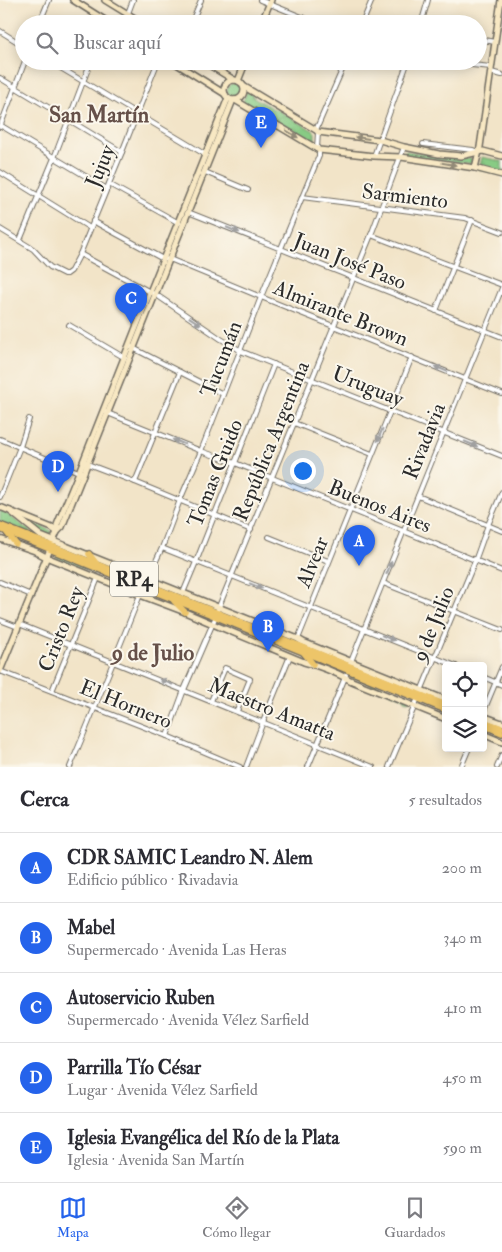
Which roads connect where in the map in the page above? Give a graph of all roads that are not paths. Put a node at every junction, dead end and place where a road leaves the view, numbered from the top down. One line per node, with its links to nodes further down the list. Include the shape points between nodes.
1 (49, 0): 13 (street)
2 (73, 0): 14 (main road)
3 (105, 0): 12 (main road)
4 (133, 0): 12 (street)
5 (201, 0): 15 (street)
6 (260, 0): 10 (street)
7 (372, 0): 18 (street)
8 (428, 0): 19 (street)
9 (501, 0): 11 (main road)
10 (270, 2): 16 (main road); 17 (street)
11 (501, 11): 23 (main road)
12 (128, 14)
13 (43, 15)
14 (96, 15)
15 (195, 15)
16 (265, 15)
17 (299, 15)
18 (366, 15)
19 (424, 15)
20 (0, 31): 21 (street)
21 (15, 40)
22 (487, 41): 23 (street)
23 (495, 42): 34 (main road)
24 (487, 69): 34 (street)
25 (21, 70): 40 (street)
26 (64, 70): 38 (street)
27 (88, 70): 38 (street)
28 (154, 70): 42 (street, Jujuy)
29 (186, 70): 41 (main road)
30 (218, 70): 37 (main road)
31 (242, 70): 37 (main road)
32 (342, 70): 45 (street)
33 (405, 70): 46 (street)
34 (491, 70): 35 (street); 51 (main road)
35 (502, 75)
36 (0, 78): 40 (street)
37 (236, 81): 39 (main road); 41 (main road, via 226,85)
38 (83, 82): 42 (street); 43 (street)
39 (243, 86): 41 (main road, via 241,98); 45 (main road)
40 (16, 87): 43 (street); 44 (street)
41 (230, 98): 49 (main road, one-way to 49); 52 (main road)
42 (137, 113): 50 (street, Jujuy); 52 (street)
43 (69, 120): 50 (street); 56 (street)
44 (0, 126): 56 (street)
45 (317, 131): 46 (main road, one-way to 45); 49 (street, Tucumán)
46 (380, 140): 48 (main road); 53 (street)
47 (423, 144): 51 (street)
48 (404, 147): 51 (main road, via 461,156); 55 (street, República Argentina)
49 (318, 149): 53 (main road); 65 (street, Tucumán, via 319,156)
50 (122, 152): 61 (street, Jujuy)
51 (478, 152): 54 (main road); 57 (main road)
52 (208, 156): 59 (main road); 70 (main road)
53 (374, 156): 55 (main road)
54 (502, 156)
55 (401, 157): 57 (main road, one-way to 57); 66 (street, República Argentina)
56 (54, 158): 62 (street); 64 (street)
57 (475, 168): 60 (main road)
58 (0, 172): 64 (street)
59 (205, 172): 63 (street); 67 (main road)
60 (502, 175)
61 (109, 184): 62 (street, Jujuy); 70 (street)
62 (106, 189): 69 (street, Jujuy)
63 (248, 190)
64 (38, 196): 71 (street); 75 (street)
65 (302, 197): 66 (street, Sarmiento); 76 (street, Tucumán)
66 (381, 208): 68 (street, Sarmiento); 74 (street, República Argentina)
67 (188, 212): 70 (main road); 76 (street, Juan José Paso, one-way to 76)
68 (472, 220): 73 (street, Sarmiento); 79 (street)
69 (93, 221): 71 (street, Jujuy); 78 (street, Almirante Brown)
70 (180, 223): 78 (main road)
71 (90, 228): 77 (street, Jujuy)
72 (0, 229): 75 (street)
73 (502, 232)
74 (371, 235): 79 (street); 80 (street, República Argentina)
75 (20, 240): 77 (street, Jujuy, via 50,267 64,274 71,271)
76 (280, 249): 80 (street, Juan José Paso); 83 (street, Tucumán)
77 (80, 254): 82 (street, Uruguay)
78 (166, 259): 82 (main road); 83 (street, Almirante Brown)
79 (454, 266): 81 (street); 84 (street)
80 (354, 278): 84 (street, Juan José Paso); 86 (street, República Argentina)
81 (502, 287): 87 (street, Rivadavia)
82 (152, 293): 89 (main road); 90 (street, Uruguay, one-way to 90)
83 (261, 297): 86 (street, Almirante Brown); 90 (street, Tucumán)
84 (436, 311): 87 (street, Juan José Paso)
85 (69, 325): 92 (street)
86 (333, 326): 91 (street, Almirante Brown); 95 (street, República Argentina)
87 (485, 330): 88 (street, Juan José Paso); 96 (street, Rivadavia)
88 (502, 337)
89 (131, 347): 92 (main road); 94 (street)
90 (240, 350): 93 (street, Uruguay); 97 (street, Tucumán)
91 (412, 358): 96 (street, Almirante Brown, one-way to 91); 99 (street, Alvear)
92 (126, 359): 100 (main road)
93 (274, 364): 95 (street, Uruguay); 111 (street, Tomas Guido)
94 (180, 372): 97 (street); 103 (street)
95 (312, 379): 99 (street, Uruguay); 102 (street, República Argentina)
96 (465, 379): 98 (street, Almirante Brown); 104 (street, Rivadavia)
97 (223, 394): 107 (street, Tucumán)
98 (502, 394)
99 (390, 411): 104 (street, Uruguay); 108 (street, Alvear, one-way to 108)
100 (105, 412): 103 (street, Buenos Aires); 110 (main road)
101 (29, 419): 106 (street)
102 (294, 423): 108 (street); 113 (street, República Argentina)
103 (155, 432): 107 (street, Buenos Aires, one-way to 103); 114 (street)
104 (443, 433): 109 (street, Uruguay, one-way to 109); 117 (street, Rivadavia)
105 (0, 439): 106 (street)
106 (20, 447): 112 (street); 116 (street)
107 (201, 451): 111 (street, Buenos Aires); 118 (street, Tucumán)
108 (372, 454): 120 (street, Alvear)
109 (502, 456)
110 (85, 463): 112 (main road); 114 (street)
111 (235, 463): 113 (street, Buenos Aires); 122 (street, Tomas Guido)
112 (81, 473): 129 (main road, via 62,527)
113 (272, 479): 120 (street, Buenos Aires); 126 (street, República Argentina)
114 (135, 482): 118 (street)
115 (502, 492): 124 (street, 9 de Julio)
116 (0, 496)
117 (418, 496): 124 (street); 127 (street, Rivadavia)
118 (180, 500): 122 (street); 134 (street, Tucumán)
119 (0, 507): 121 (main road)
120 (349, 510): 127 (street, Buenos Aires); 137 (street, Alvear)
121 (10, 511): 129 (main road); 133 (main road)
122 (215, 515): 126 (street); 139 (street, Tomas Guido)
123 (0, 524): 133 (main road, RP4)
124 (488, 525): 128 (street); 138 (street, 9 de Julio)
125 (3, 530): 132 (main road); 133 (main road, RP4)
126 (251, 530): 142 (street, República Argentina)
127 (404, 531): 138 (street, Buenos Aires); 146 (street, Rivadavia, one-way to 127)
128 (502, 531)
129 (57, 532): 133 (main road)
130 (269, 537): 137 (street)
131 (0, 539): 132 (main road)
132 (16, 544): 136 (main road)
133 (51, 545): 135 (main road); 136 (main road); 140 (main road, RP4); 150 (main road, RP4)
134 (162, 548): 139 (street); 144 (street, Tucumán)
135 (88, 554): 140 (main road); 144 (main road)
136 (46, 557): 143 (main road); 148 (main road)
137 (328, 560): 151 (street, Alvear)
138 (475, 561): 141 (street, Buenos Aires); 152 (street, 9 de Julio)
139 (196, 562): 142 (street); 147 (street, Tomas Guido)
140 (98, 564): 154 (main road, RP4)
141 (502, 572)
142 (232, 576): 151 (street, one-way to 151); 154 (street, República Argentina)
143 (98, 578): 149 (main road); 161 (street, Cristo Rey)
144 (148, 578): 147 (main road)
145 (0, 582): 148 (street)
146 (383, 582): 152 (street); 158 (street, Rivadavia)
147 (183, 593): 154 (main road)
148 (31, 595): 157 (main road)
149 (140, 595): 153 (main road); 165 (street)
150 (173, 599): 153 (main road); 154 (main road, RP4)
151 (310, 608): 158 (street); 160 (street, Alvear)
152 (454, 611): 159 (street); 164 (street, 9 de Julio)
153 (185, 612): 156 (main road)
154 (217, 612): 156 (street, República Argentina); 160 (main road); 162 (main road, RP4); 168 (main road, RP4)
155 (0, 620): 157 (street)
156 (212, 624): 163 (main road); 177 (street, República Argentina)
157 (19, 625): 161 (street, Maestro Amatta); 170 (main road)
158 (364, 629): 164 (street, one-way to 164); 168 (street, Rivadavia)
159 (502, 630)
160 (298, 639): 168 (main road)
161 (71, 645): 165 (street, Maestro Amatta); 178 (street, Cristo Rey)
162 (303, 652): 167 (main road); 168 (main road, RP4)
163 (290, 656): 167 (main road); 190 (street)
164 (435, 657): 166 (street); 179 (street, 9 de Julio)
165 (113, 661): 177 (street, Maestro Amatta, one-way to 165); 185 (street)
166 (447, 662)
167 (313, 664): 172 (main road)
168 (349, 666): 171 (main road); 172 (street, Rivadavia); 175 (main road, RP4); 179 (main road, RP4)
169 (502, 667): 174 (street)
170 (0, 671): 178 (street, El Hornero)
171 (382, 675): 175 (main road); 179 (main road)
172 (344, 677): 183 (main road); 201 (street)
173 (487, 679): 174 (street)
174 (496, 682): 176 (street); 184 (street)
175 (391, 683): 179 (main road, RP4)
176 (502, 684)
177 (184, 690): 181 (street, Maestro Amatta); 197 (street, República Argentina)
178 (52, 691): 185 (street, El Hornero)
179 (420, 695): 180 (main road); 182 (main road, RP4); 183 (street, 9 de Julio); 186 (main road, RP4)
180 (442, 699)
181 (211, 700): 187 (street, Maestro Amatta); 187 (street, via 225,668 250,679)
182 (442, 703)
183 (415, 707): 189 (main road); 209 (street, 9 de Julio)
184 (486, 707)
185 (95, 708): 197 (street, El Hornero); 204 (street)
186 (442, 708)
187 (237, 711): 190 (street, Maestro Amatta)
188 (487, 716): 192 (main road)
189 (442, 717)
190 (263, 722): 201 (street, Maestro Amatta); 206 (street)
191 (487, 722): 194 (main road)
192 (502, 723)
193 (487, 727): 195 (main road)
194 (502, 728)
195 (495, 730): 196 (main road); 199 (main road)
196 (502, 733)
197 (167, 736): 205 (street, El Hornero)
198 (487, 736): 200 (main road)
199 (502, 737)
200 (502, 742)
201 (317, 744): 207 (street); 208 (street, Maestro Amatta)
202 (467, 752): 210 (street)
203 (502, 756): 211 (street)
204 (70, 767)
205 (240, 767)
206 (246, 767)
207 (308, 767)
208 (373, 767)
209 (389, 767)
210 (461, 767)
211 (497, 767)

